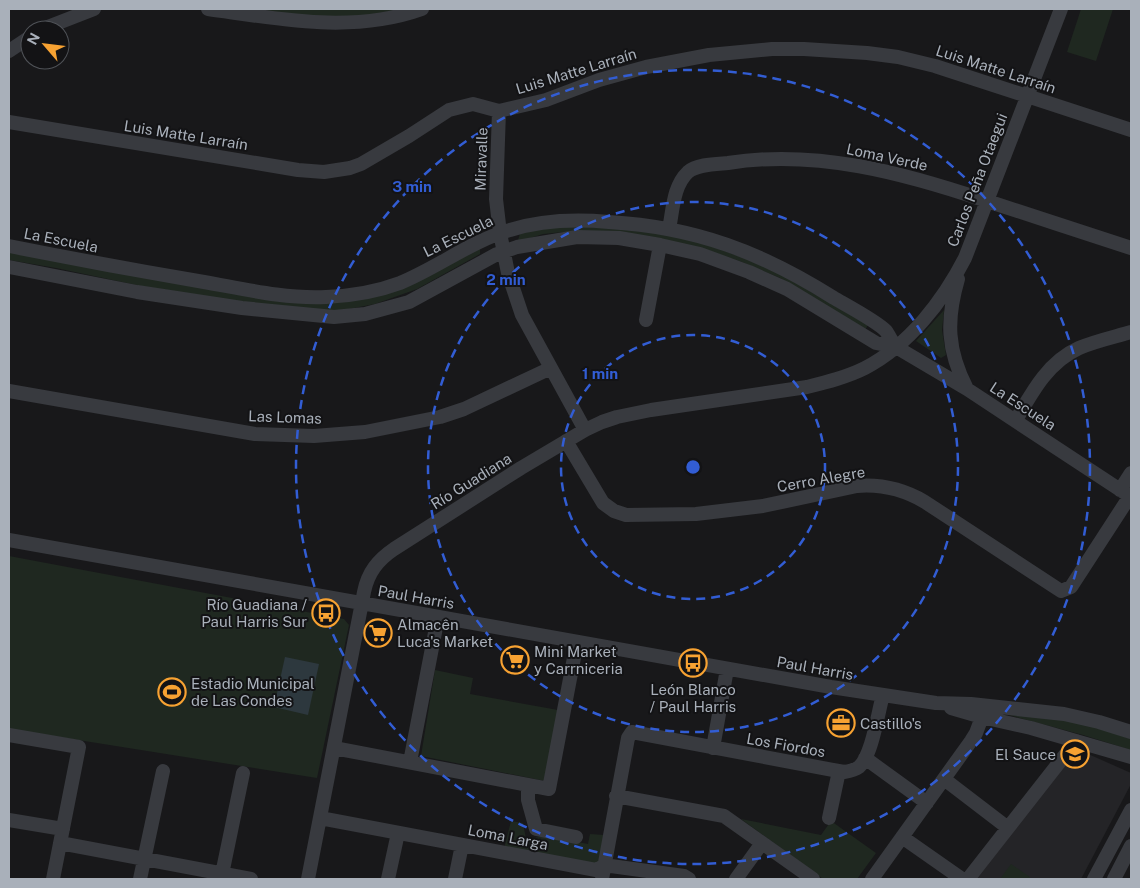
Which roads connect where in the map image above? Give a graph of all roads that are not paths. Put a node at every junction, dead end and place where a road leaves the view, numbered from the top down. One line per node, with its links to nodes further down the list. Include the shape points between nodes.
1 (94, 9): 5 (street)
2 (208, 9): 3 (street, via 329,24 375,20)
3 (422, 9)
4 (1061, 9): 8 (street, Carlos Peña Otaegui)
5 (66, 20)
6 (20, 43): 7 (street)
7 (9, 51)
8 (1026, 96): 9 (street, Luis Matte Larraín, via 935,66 898,58 835,50 772,49 646,66 546,100); 11 (street, Luis Matte Larraín); 12 (street, Carlos Peña Otaegui)
9 (499, 111): 10 (street, Luis Matte Larraín, via 473,104 449,110 372,158 350,168 324,172); 14 (street, Miravalle, via 496,199)
10 (9, 122)
11 (1131, 130)
12 (987, 201): 13 (street, Loma Verde, via 916,178 854,166 784,158 733,162 690,170 676,192); 17 (street, Loma Verde); 19 (street, Carlos Peña Otaegui)
13 (670, 229): 14 (street, La Escuela, via 575,220 519,227); 23 (street, La Escuela, via 736,247 793,273 884,329)
14 (500, 233): 16 (street, La Escuela, via 401,282 359,294 324,297 298,297 244,289); 18 (street, Miravalle)
15 (660, 245): 18 (street, La Escuela, via 618,238 577,237); 21 (street); 23 (street, La Escuela, via 700,254 758,276 876,343)
16 (9, 246)
17 (1131, 248)
18 (503, 252): 20 (street, La Escuela, via 409,302 373,313 334,317 242,308 136,292); 24 (street, Miravalle, via 514,297)
19 (965, 258): 23 (street, Carlos Peña Otaegui, via 938,302); 25 (street, via 951,308 950,325 954,358)
20 (9, 267)
21 (646, 320)
22 (1131, 332): 27 (street, via 1080,348 1061,358 1043,377)
23 (896, 347): 25 (street, La Escuela); 28 (street, Río Guadiana, via 866,367 831,381 635,413)
24 (552, 368): 26 (street, Las Lomas, via 440,417 373,431 314,436 255,434); 28 (street, Miravalle)
25 (968, 389): 27 (street, La Escuela)
26 (9, 392)
27 (1016, 420): 31 (street, La Escuela)
28 (585, 430): 29 (street, Río Guadiana)
29 (566, 441): 31 (street, Cerro Alegre, via 604,503 620,513 696,514 763,506 857,486 892,487 925,502 1061,591 1071,587); 33 (street, Río Guadiana, via 385,555 370,573)
30 (1131, 473): 31 (street)
31 (1127, 494)
32 (9, 540): 33 (street, Paul Harris)
33 (362, 604): 34 (street, Paul Harris); 45 (street, Río Guadiana)
34 (438, 617): 35 (street, Paul Harris); 49 (street)
35 (577, 642): 36 (street, Paul Harris); 54 (street, via 549,789)
36 (727, 669): 37 (street, Paul Harris); 46 (street)
37 (882, 696): 38 (street, Paul Harris); 48 (street)
38 (936, 704): 39 (street, Paul Harris, via 970,704); 40 (street, Paul Harris)
39 (1072, 716): 41 (street, Paul Harris); 44 (street)
40 (982, 717): 44 (street, Paul Harris); 53 (street, via 971,742)
41 (1088, 719): 42 (street, Paul Harris); 44 (street)
42 (1131, 732)
43 (9, 735): 62 (street, via 79,747)
44 (1070, 739): 47 (street, Paul Harris); 61 (street)
45 (334, 748): 49 (street); 58 (street, Río Guadiana)
46 (713, 748): 51 (street, Los Fiordos); 55 (street, Los Fiordos, via 632,732)
47 (1131, 757)
48 (865, 758): 51 (street, Los Fiordos, via 855,770); 56 (street)
49 (410, 762): 54 (street)
50 (163, 771): 70 (street)
51 (839, 771): 59 (street)
52 (243, 773): 72 (street)
53 (944, 779): 56 (street); 61 (street)
54 (528, 785): 64 (street, via 528,800 536,829)
55 (616, 796): 66 (street, via 724,816); 71 (street)
56 (927, 803): 65 (street)
57 (1131, 810): 85 (street)
58 (320, 818): 63 (street, Loma Larga); 76 (street, Río Guadiana)
59 (829, 818)
60 (9, 820): 62 (street)
61 (1008, 828): 84 (street)
62 (63, 829): 67 (street)
63 (398, 833): 68 (street, Loma Larga); 77 (street)
64 (576, 837)
65 (902, 837): 82 (street); 83 (street)
66 (762, 843): 80 (street); 81 (street)
67 (60, 844): 70 (street); 73 (street)
68 (462, 845): 71 (street, Loma Larga); 78 (street)
69 (1131, 846): 86 (street)
70 (144, 859): 72 (street); 74 (street)
71 (603, 872): 79 (street, Loma Larga, via 684,876)
72 (222, 877): 75 (street)
73 (53, 879)
74 (140, 879)
75 (251, 879)
76 (308, 879)
77 (388, 879)
78 (455, 879)
79 (689, 879)
80 (736, 879)
81 (813, 879)
82 (872, 879)
83 (962, 879)
84 (968, 879)
85 (1094, 879)
86 (1114, 879)

